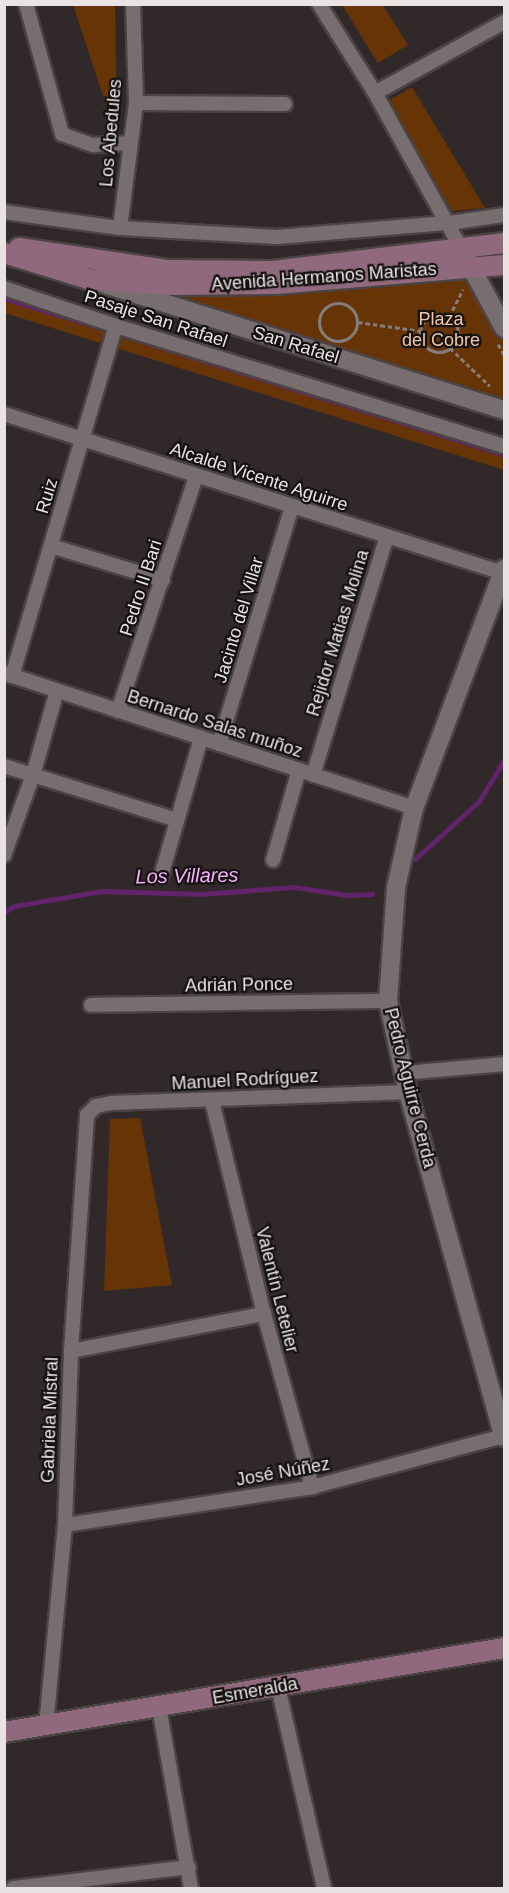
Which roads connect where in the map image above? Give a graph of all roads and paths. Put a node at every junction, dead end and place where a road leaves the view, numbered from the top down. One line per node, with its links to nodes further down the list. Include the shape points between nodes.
1 (26, 4): 8 (street, via 62,134 93,145)
2 (133, 4): 6 (street, Los Abedules)
3 (319, 4): 5 (street)
4 (504, 22): 5 (street)
5 (375, 93): 11 (street)
6 (136, 103): 7 (street); 8 (street, Los Abedules)
7 (285, 104)
8 (130, 143): 12 (street, Los Abedules)
9 (4, 212): 12 (street)
10 (504, 215): 11 (street)
11 (449, 223): 12 (street, via 278,237); 15 (street)
12 (120, 228)
13 (504, 243): 15 (main road, Avenida Hermanos Maristas)
14 (4, 246): 15 (main road, Avenida Hermanos Maristas, via 168,270 273,271)
15 (461, 248): 18 (street)
16 (4, 253): 19 (main road, Avenida Hermanos Maristas)
17 (504, 265): 18 (main road, Avenida Hermanos Maristas)
18 (468, 276): 19 (main road, Avenida Hermanos Maristas, via 171,285); 21 (path); 24 (street)
19 (88, 279): 28 (street, San Rafael)
20 (4, 288): 23 (street, Pasaje San Rafael)
21 (449, 317): 25 (path, via 431,316); 26 (path, via 458,332)
22 (358, 322): 22 (path, via 353,335 342,341 329,339 319,323 322,310 339,302 350,307); 25 (path)
23 (116, 326): 30 (street, Ruiz); 31 (street, Pasaje San Rafael)
24 (504, 328)
25 (421, 331): 26 (path, via 424,343 433,350)
26 (450, 348): 27 (path)
27 (496, 392)
28 (504, 410)
29 (4, 414): 30 (street, Alcalde Vicente Aguirre)
30 (82, 439): 32 (street, Alcalde Vicente Aguirre); 35 (street, Ruiz)
31 (504, 446)
32 (196, 476): 33 (street, Alcalde Vicente Aguirre); 37 (street, Pedro II Bari)
33 (292, 506): 34 (street, Alcalde Vicente Aguirre); 42 (street, Jacinto del Villar)
34 (387, 536): 36 (street, Alcalde Vicente Aguirre); 46 (street, Rejidor Matias Molina)
35 (51, 546): 37 (street); 38 (street, Ruiz)
36 (504, 571): 47 (street, Pedro Aguirre Cerda)
37 (162, 580): 40 (street, Pedro II Bari)
38 (8, 674): 39 (street, Bernardo Salas muñoz)
39 (57, 691): 40 (street, Bernardo Salas muñoz); 45 (street)
40 (118, 711): 41 (street, Bernardo Salas muñoz)
41 (201, 738): 42 (street, Bernardo Salas muñoz); 48 (street)
42 (219, 744): 44 (street, Bernardo Salas muñoz)
43 (4, 766): 45 (street)
44 (299, 770): 46 (street, Bernardo Salas muñoz); 50 (street)
45 (33, 775): 48 (street); 49 (street)
46 (313, 775): 47 (street, Bernardo Salas muñoz)
47 (414, 808): 52 (street, Pedro Aguirre Cerda, via 396,887)
48 (177, 820): 51 (street)
49 (4, 855)
50 (273, 860)
51 (161, 876)
52 (388, 1001): 53 (street, Adrián Ponce); 55 (street, Pedro Aguirre Cerda)
53 (90, 1005)
54 (504, 1064): 55 (street)
55 (404, 1073): 56 (street, Pedro Aguirre Cerda)
56 (408, 1092): 57 (street, Manuel Rodríguez, via 288,1094); 61 (street, Pedro Aguirre Cerda)
57 (212, 1101): 58 (street, Manuel Rodríguez, via 111,1103 96,1106); 59 (street, Valentín Letelier)
58 (87, 1115): 60 (street, Gabriela Mistral)
59 (264, 1314): 60 (street); 62 (street, Valentín Letelier)
60 (71, 1351): 63 (street, Gabriela Mistral)
61 (504, 1436): 62 (street, José Núñez)
62 (312, 1487): 63 (street, José Núñez)
63 (65, 1525): 67 (street, Gabriela Mistral)
64 (504, 1648): 65 (main road, Esmeralda)
65 (278, 1687): 66 (main road, Esmeralda); 72 (street)
66 (159, 1707): 67 (main road, Esmeralda); 69 (street)
67 (46, 1726): 68 (main road, Esmeralda)
68 (4, 1732)
69 (189, 1866): 70 (street); 71 (street)
70 (13, 1888)
71 (191, 1888)
72 (324, 1888)

